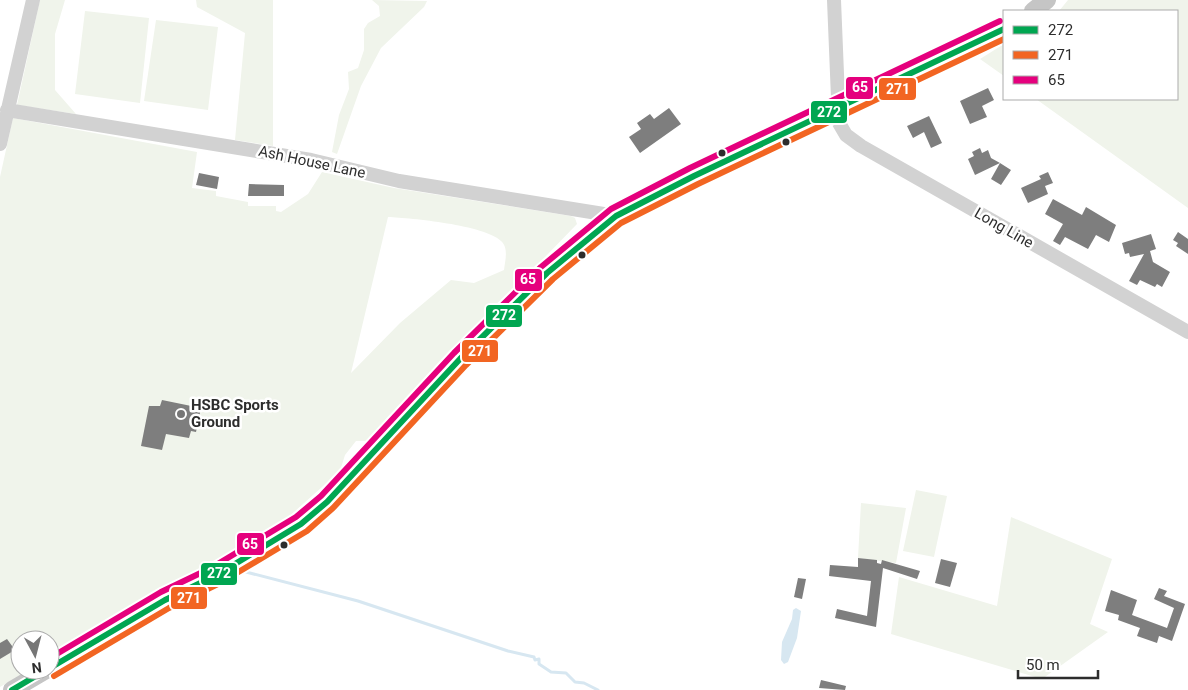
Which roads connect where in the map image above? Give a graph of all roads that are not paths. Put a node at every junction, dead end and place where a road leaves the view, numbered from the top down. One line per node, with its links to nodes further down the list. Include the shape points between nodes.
1 (33, 0): 7 (street)
2 (834, 0): 6 (street, Long Line)
3 (1047, 0): 4 (main road)
4 (1034, 10)
5 (1003, 29): 6 (main road)
6 (838, 109): 9 (main road); 10 (street, Long Line, via 842,130 861,146)
7 (7, 110): 8 (street); 9 (street, Ash House Lane, via 311,160 399,181)
8 (0, 144)
9 (616, 216): 11 (main road, via 547,273 460,359 327,502 301,524)
10 (1188, 332)
11 (60, 662)
12 (29, 680): 13 (main road)
13 (12, 690)

